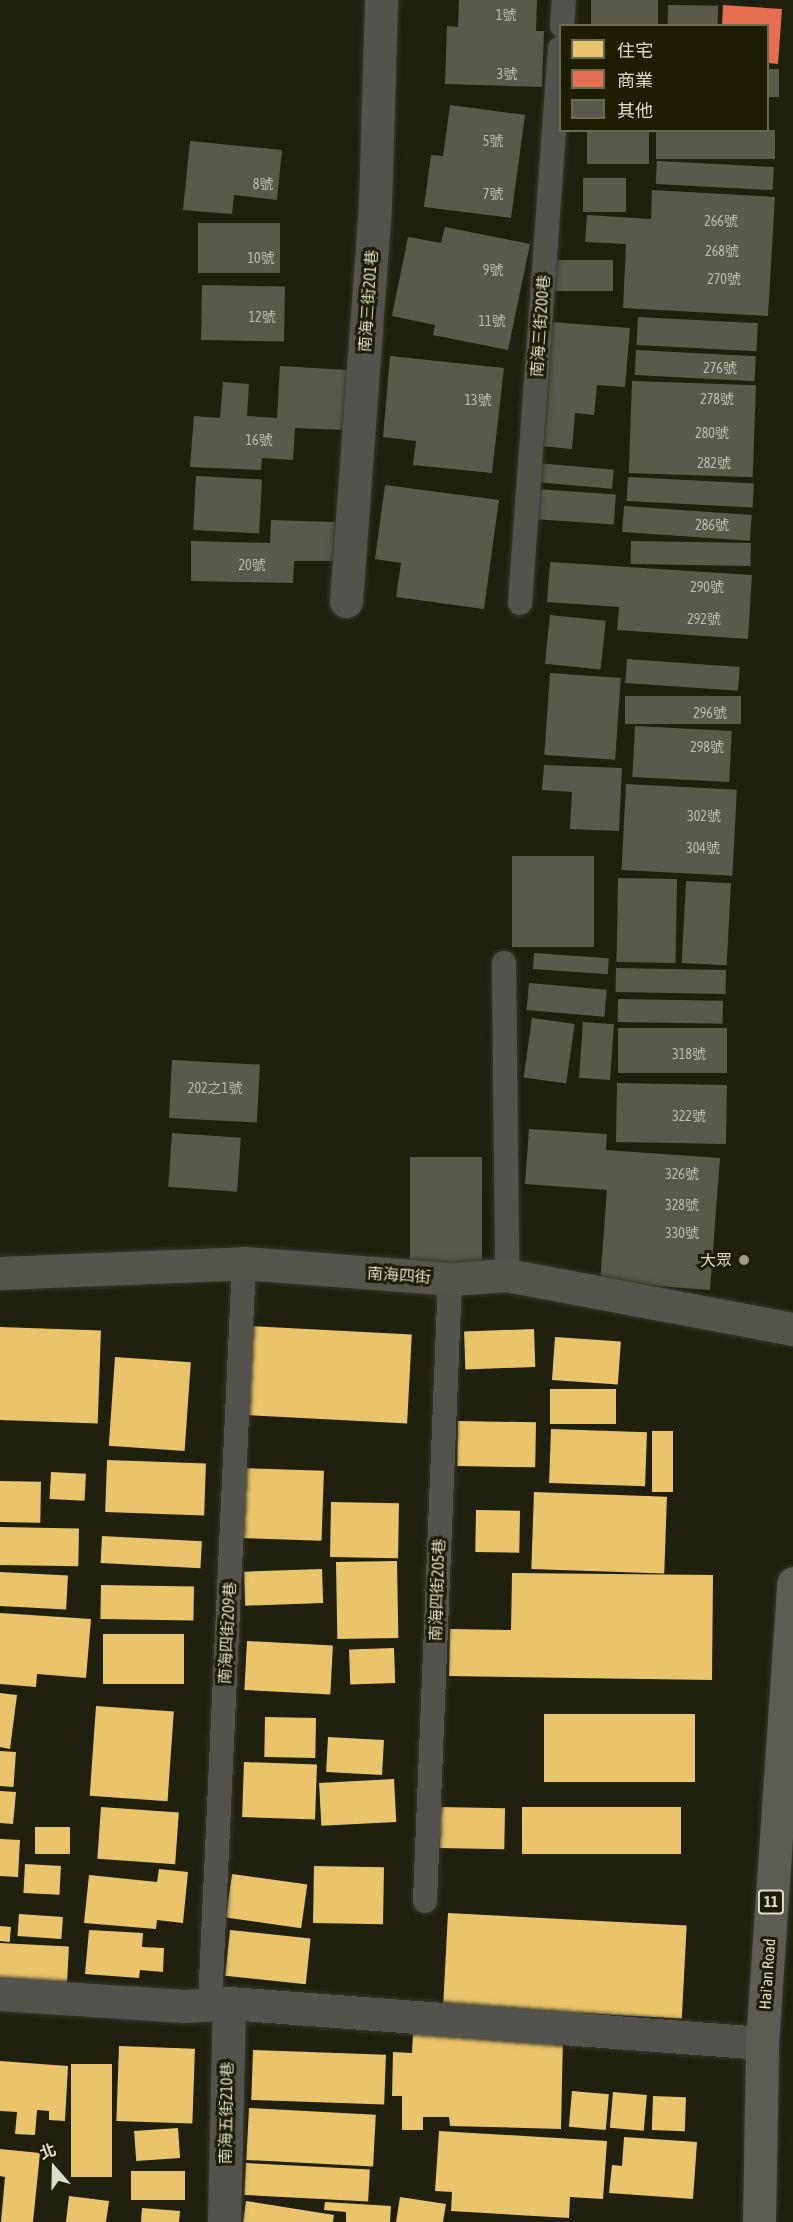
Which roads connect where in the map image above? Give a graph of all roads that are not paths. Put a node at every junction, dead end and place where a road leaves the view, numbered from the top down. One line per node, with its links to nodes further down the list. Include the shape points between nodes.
1 (381, 0): 5 (street, 南海三街201巷, via 375,205)
2 (564, 0): 3 (lane)
3 (562, 24)
4 (559, 75): 6 (lane, 南海三街200巷)
5 (346, 601)
6 (520, 603)
7 (504, 963): 10 (lane)
8 (244, 1263): 9 (street, 南海四街); 11 (street, 南海四街); 16 (lane, 南海四街209巷)
9 (0, 1273)
10 (507, 1275): 11 (street, 南海四街); 12 (street, 南海四街)
11 (450, 1279): 14 (lane, 南海四街205巷)
12 (793, 1329)
13 (793, 1583): 17 (main road, Hai'an Road / 11)
14 (425, 1902)
15 (0, 1994): 16 (street, via 185,2006)
16 (220, 2003): 17 (street); 18 (street, 南海五街210巷)
17 (762, 2043): 19 (main road, Hai'an Road / 11)
18 (224, 2222)
19 (759, 2222)

